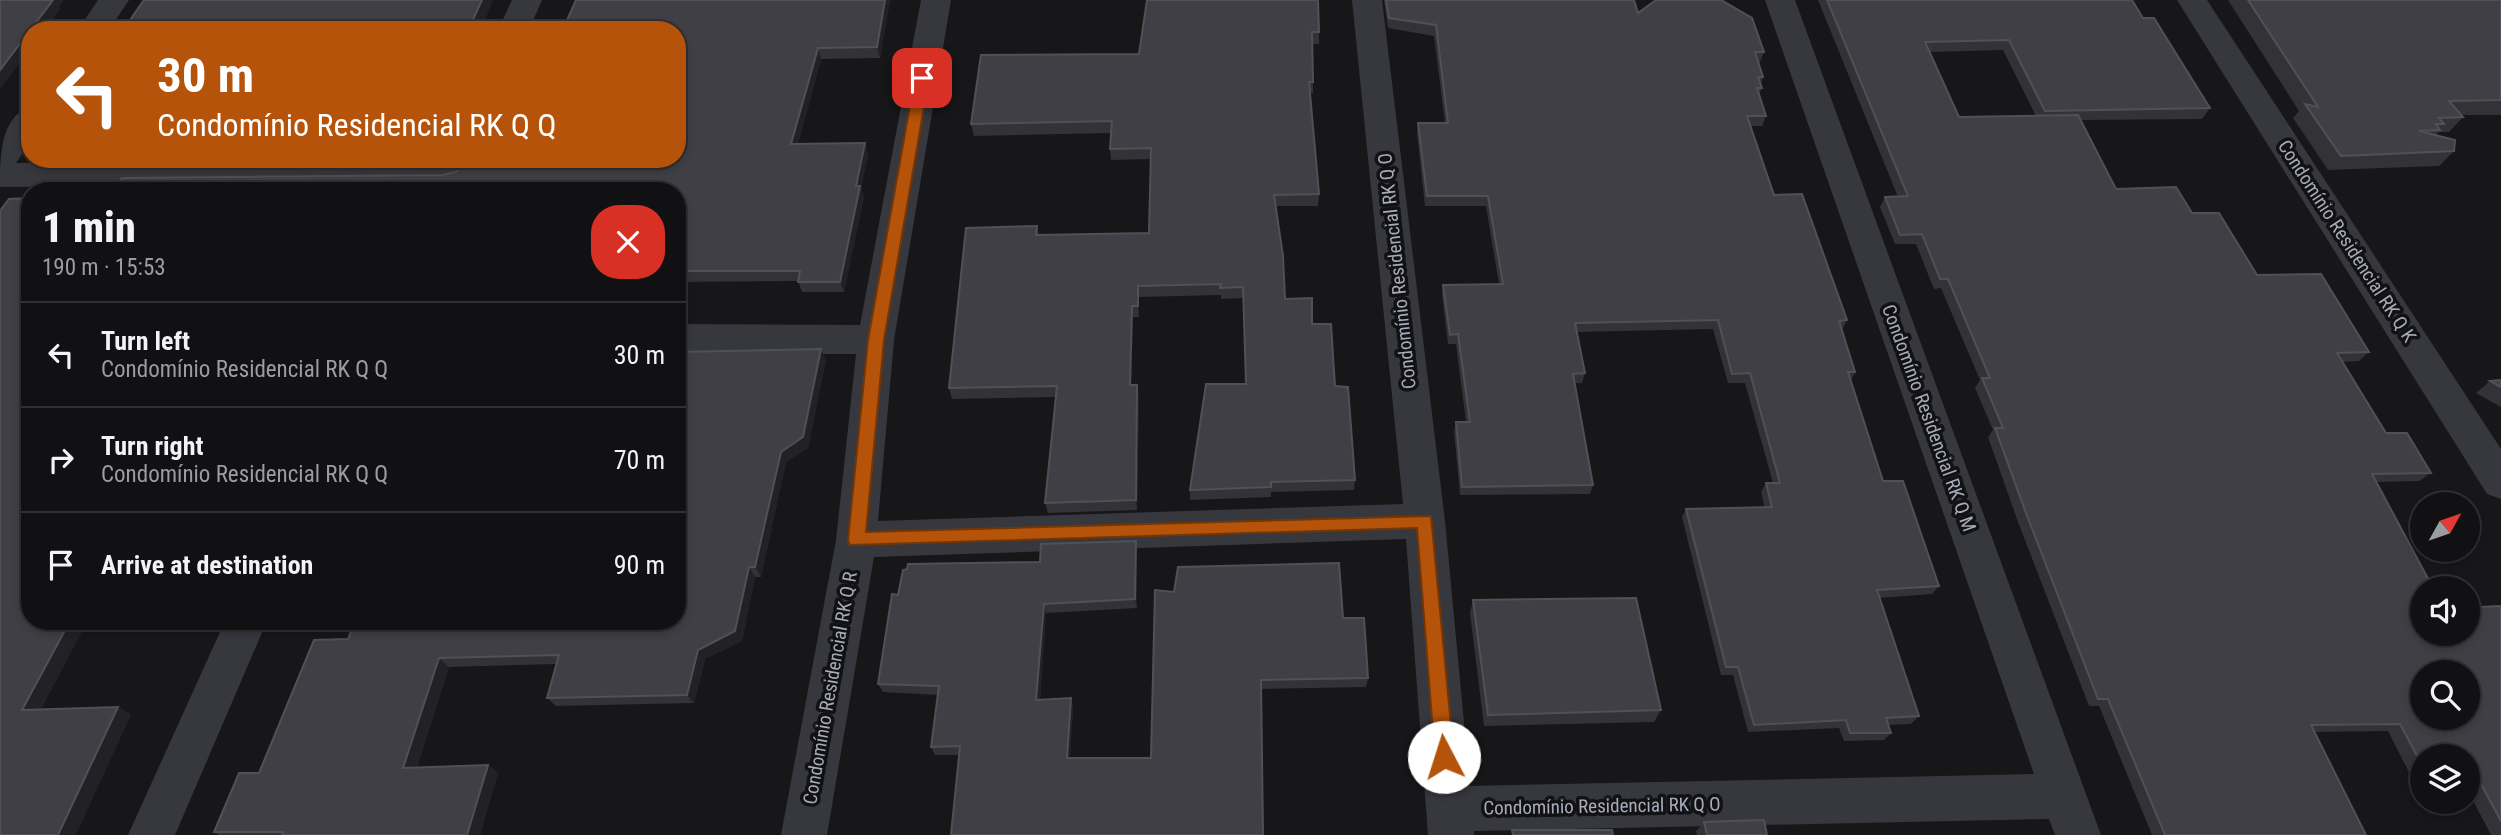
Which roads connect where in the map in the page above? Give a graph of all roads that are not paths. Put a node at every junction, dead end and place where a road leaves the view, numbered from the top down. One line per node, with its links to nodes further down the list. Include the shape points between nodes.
1 (114, 0): 7 (street)
2 (527, 0): 8 (street)
3 (936, 0): 14 (street, Condomínio Residencial RK Q R)
4 (1367, 0): 16 (street, Condomínio Residencial RK Q O)
5 (1780, 0): 19 (street, Condomínio Residencial RK Q M)
6 (2192, 0): 15 (street, Condomínio Residencial RK Q K)
7 (99, 21)
8 (517, 21)
9 (21, 131): 10 (street)
10 (0, 160)
11 (449, 173): 12 (street)
12 (0, 175)
13 (686, 339): 14 (street)
14 (876, 340): 17 (street, Condomínio Residencial RK Q R)
15 (2501, 482)
16 (1425, 521): 17 (street); 20 (street, Condomínio Residencial RK Q O)
17 (856, 540): 22 (street, Condomínio Residencial RK Q R)
18 (242, 630): 21 (street)
19 (2071, 815): 20 (street, Condomínio Residencial RK Q O)
20 (1450, 822)
21 (151, 835)
22 (804, 835)

